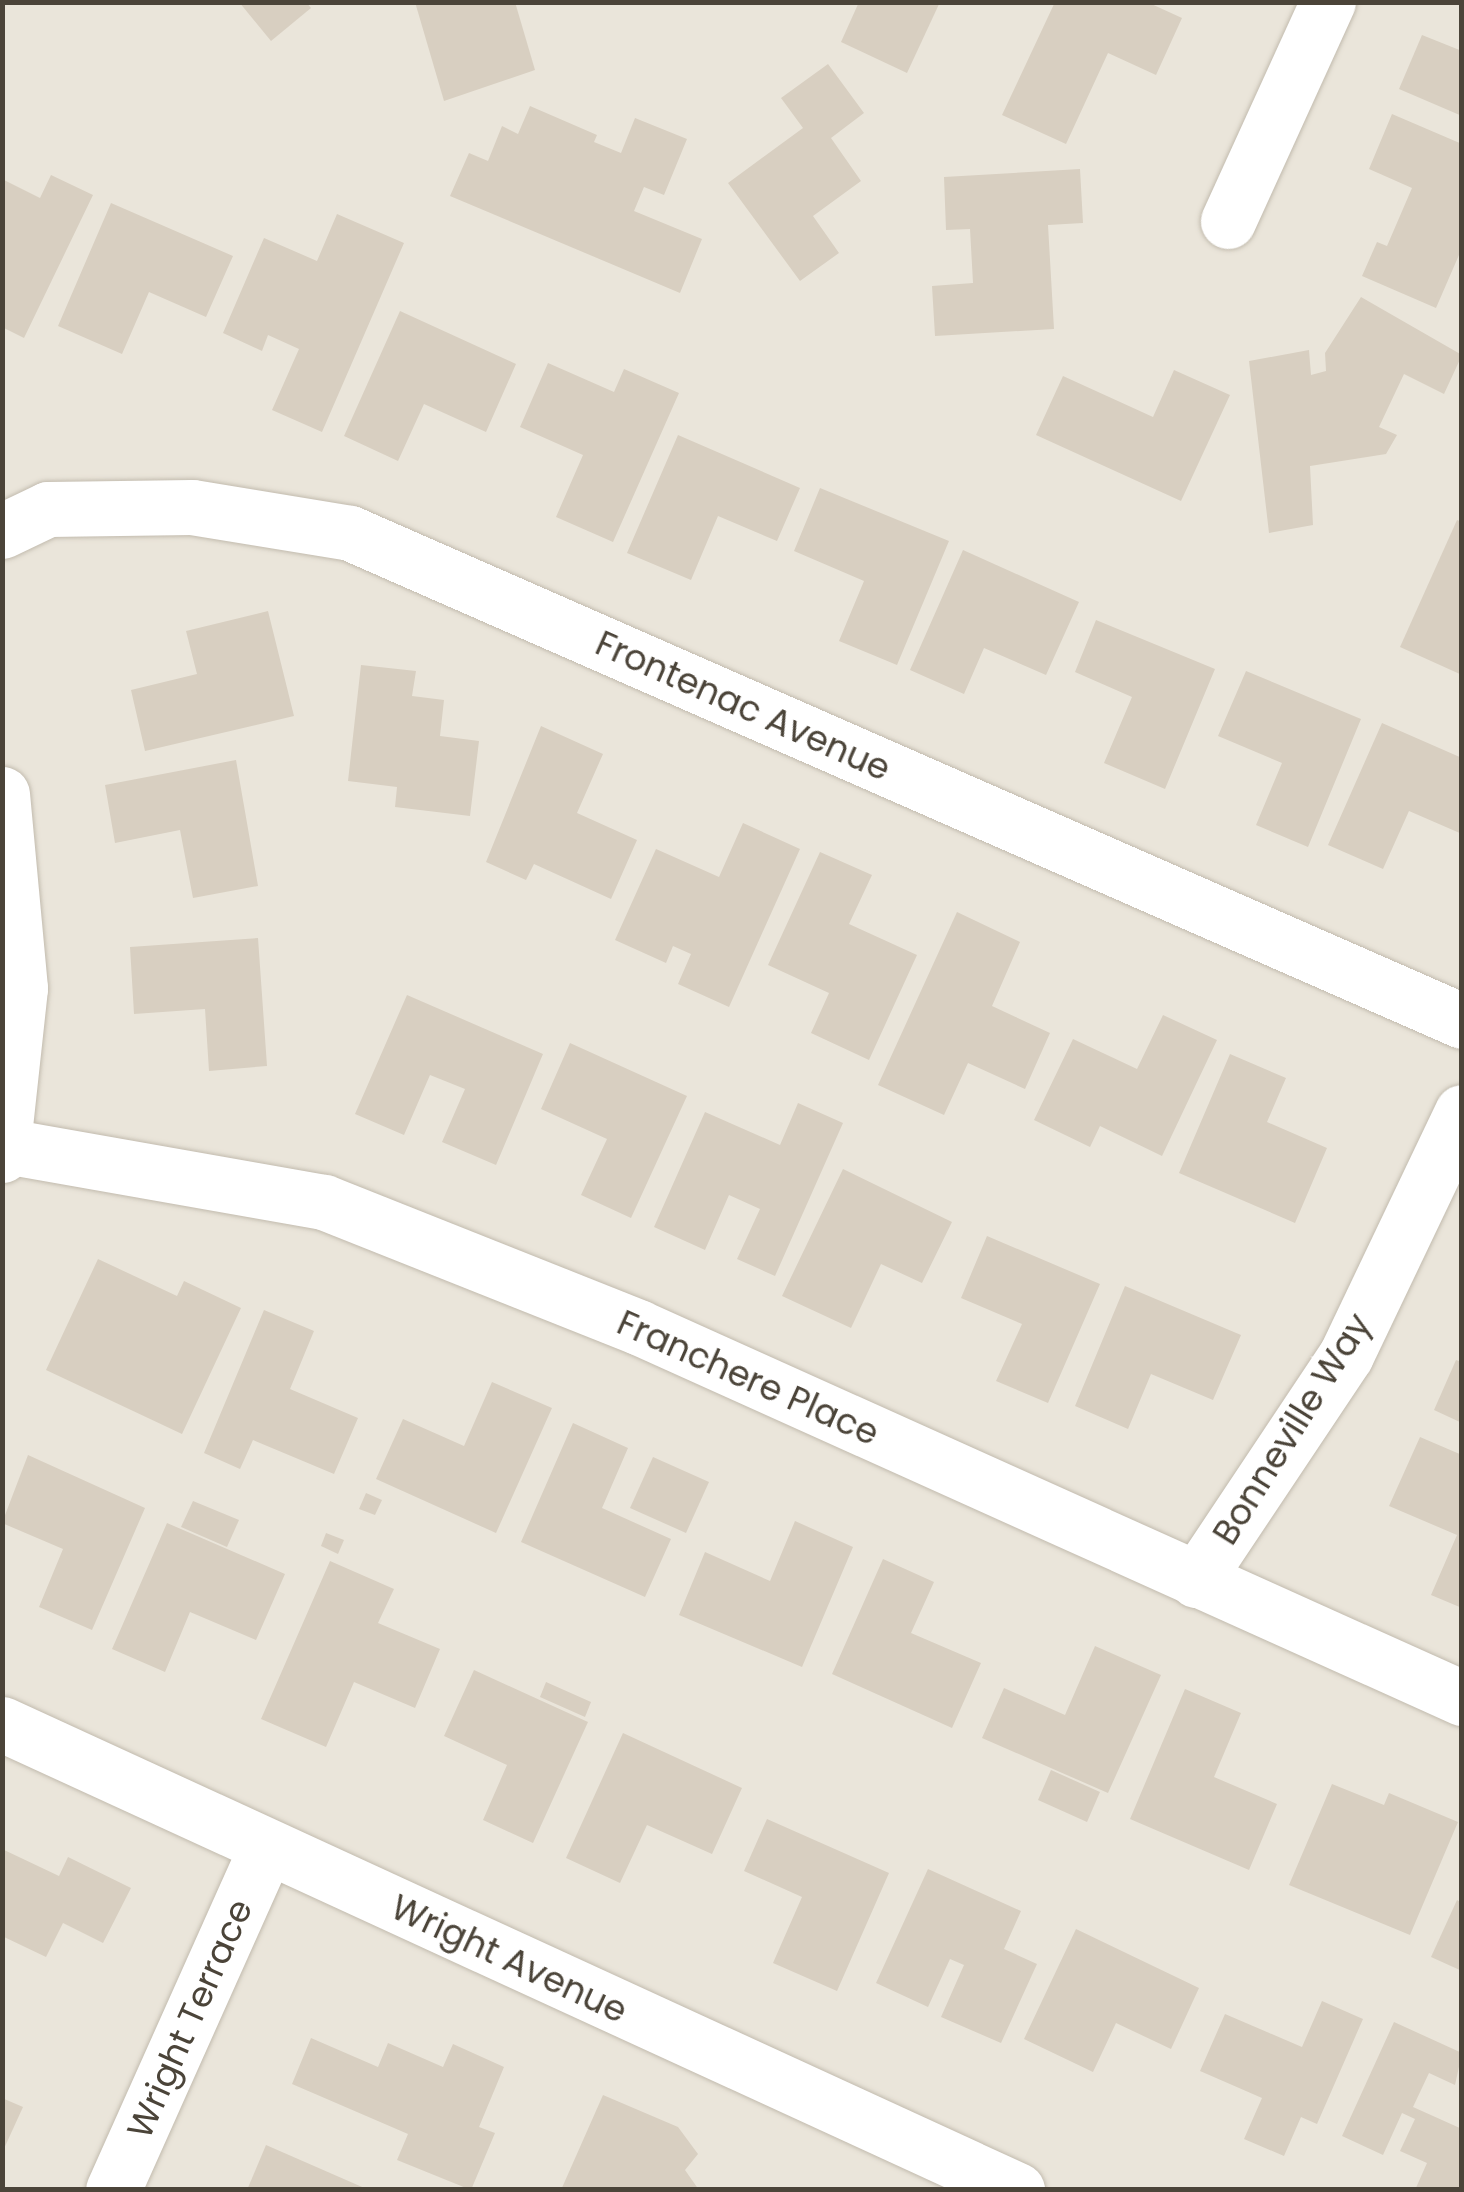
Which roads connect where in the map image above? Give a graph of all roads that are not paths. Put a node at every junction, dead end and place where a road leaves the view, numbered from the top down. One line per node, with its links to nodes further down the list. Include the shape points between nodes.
1 (1328, 2): 2 (street)
2 (1228, 220)
3 (2, 532): 5 (street, Frontenac Avenue, via 48,509 192,506 350,533)
4 (2, 794): 7 (street, via 20,988)
5 (1462, 1021)
6 (1462, 1112): 8 (street, Bonneville Way, via 1346,1355)
7 (4, 1151): 8 (street, Franchere Place, via 324,1202 638,1327)
8 (1196, 1580): 9 (street, Franchere Place)
9 (1462, 1698)
10 (2, 1724): 11 (street, Wright Avenue)
11 (266, 1848): 12 (street, Wright Avenue); 13 (street, Wright Terrace)
12 (926, 2172): 14 (street, Wright Avenue)
13 (114, 2190)
14 (1018, 2190)

